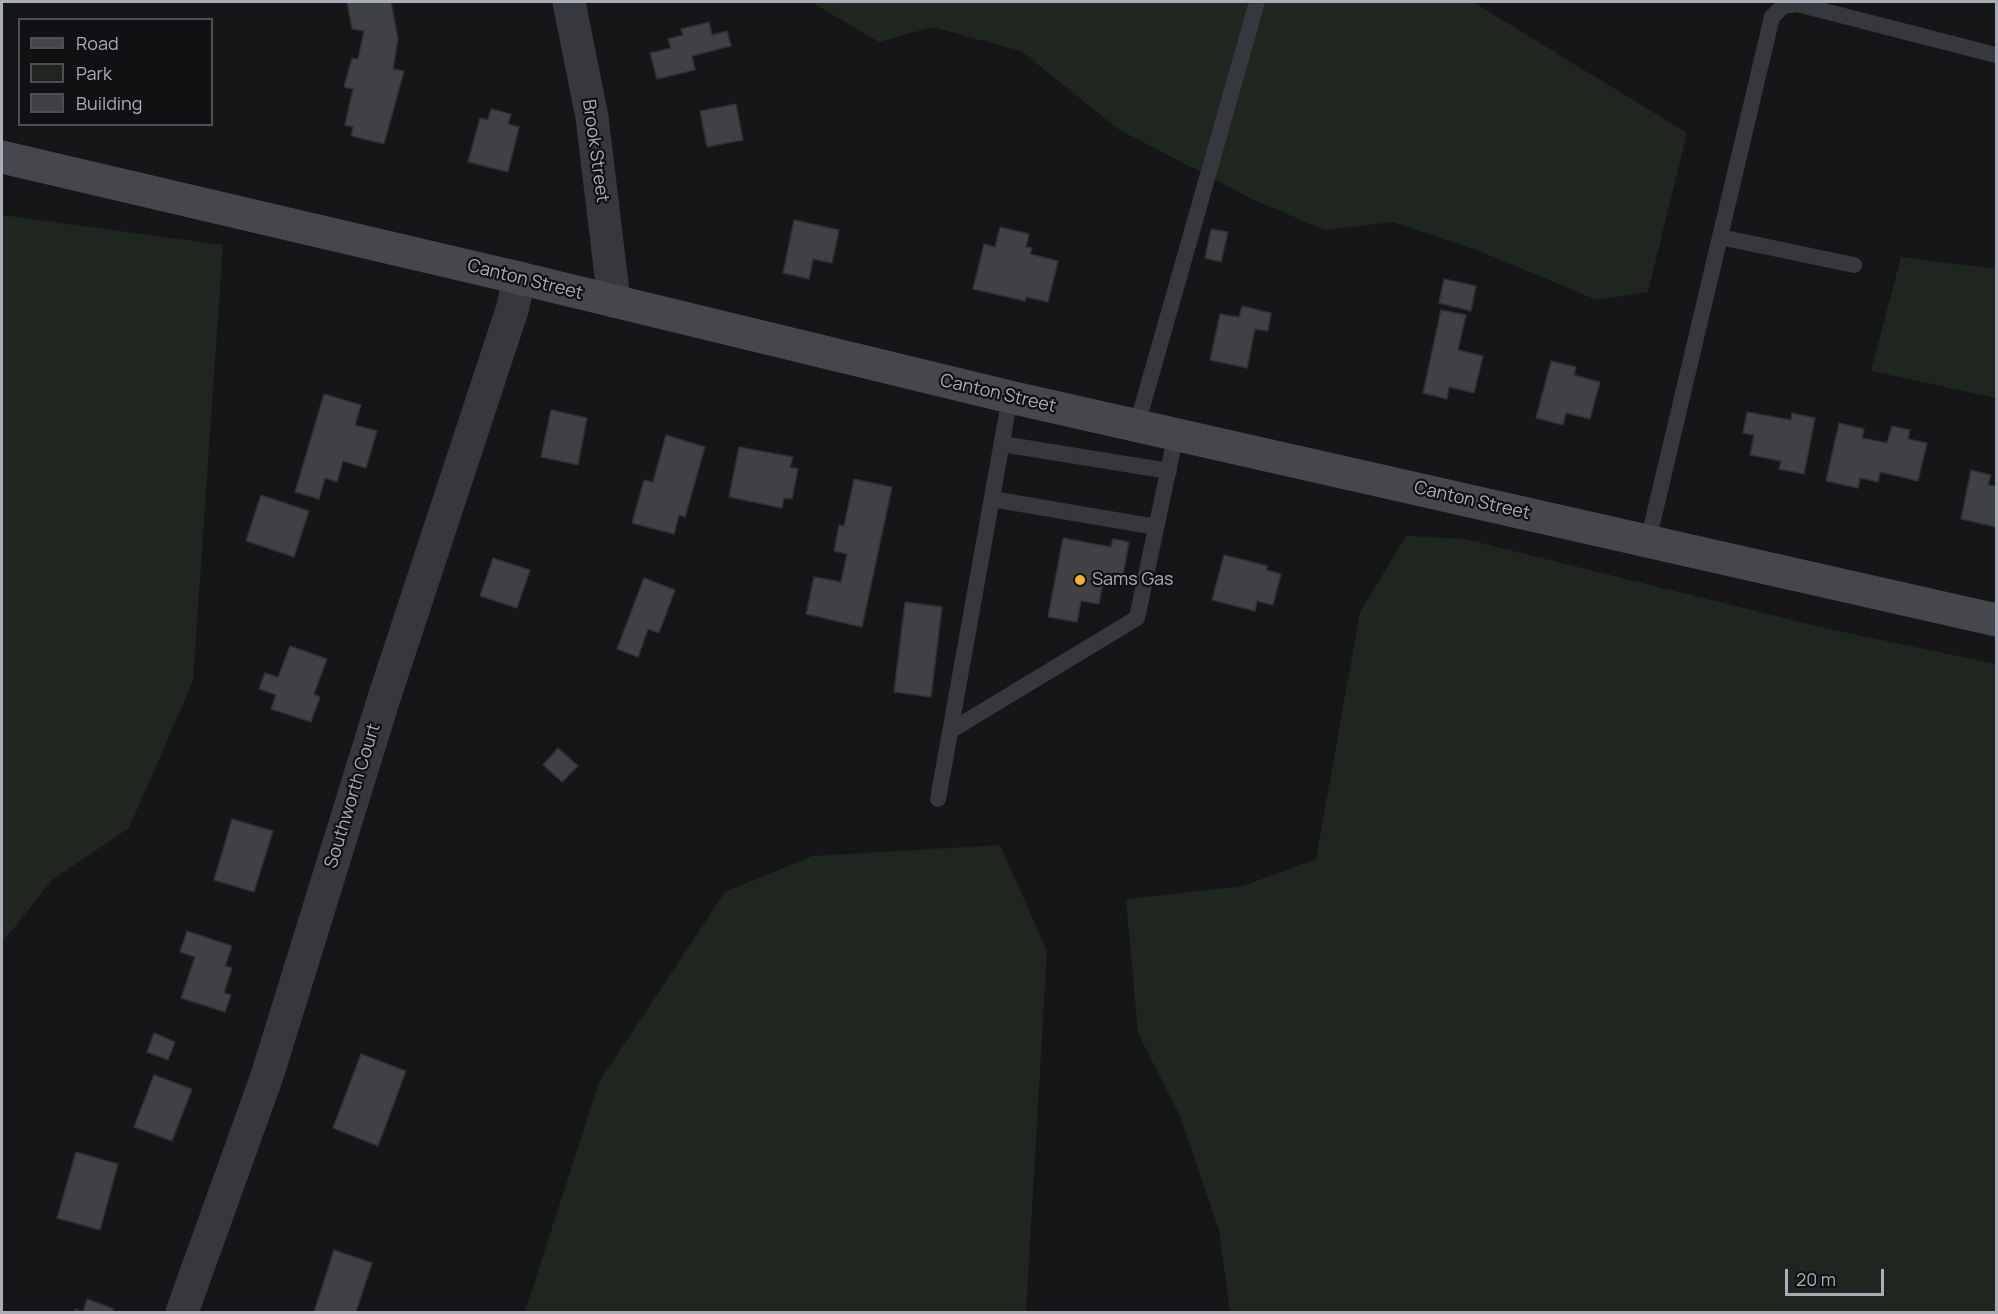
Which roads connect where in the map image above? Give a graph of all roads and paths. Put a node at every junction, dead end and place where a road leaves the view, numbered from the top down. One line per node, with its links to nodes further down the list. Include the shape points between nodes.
1 (569, 2): 8 (street, Brook Street, via 592,117)
2 (1257, 2): 10 (lane)
3 (1996, 55): 5 (lane, via 1797,4 1783,6 1772,17)
4 (2, 157): 7 (main road, Canton Street)
5 (1720, 237): 6 (lane); 16 (lane)
6 (1854, 265)
7 (519, 278): 8 (main road, Canton Street); 20 (street, Southworth Court, via 513,307 384,698 267,1076)
8 (614, 301): 9 (main road, Canton Street)
9 (1010, 397): 10 (main road, Canton Street); 12 (lane)
10 (1137, 425): 11 (main road, Canton Street)
11 (1176, 434): 13 (lane); 16 (main road, Canton Street)
12 (1002, 444): 13 (lane); 14 (lane)
13 (1169, 471): 15 (lane)
14 (992, 499): 15 (lane); 18 (lane)
15 (1156, 527): 18 (lane, via 1137,618)
16 (1648, 541): 17 (main road, Canton Street)
17 (1996, 620)
18 (950, 731): 19 (lane)
19 (938, 799)
20 (182, 1312)

